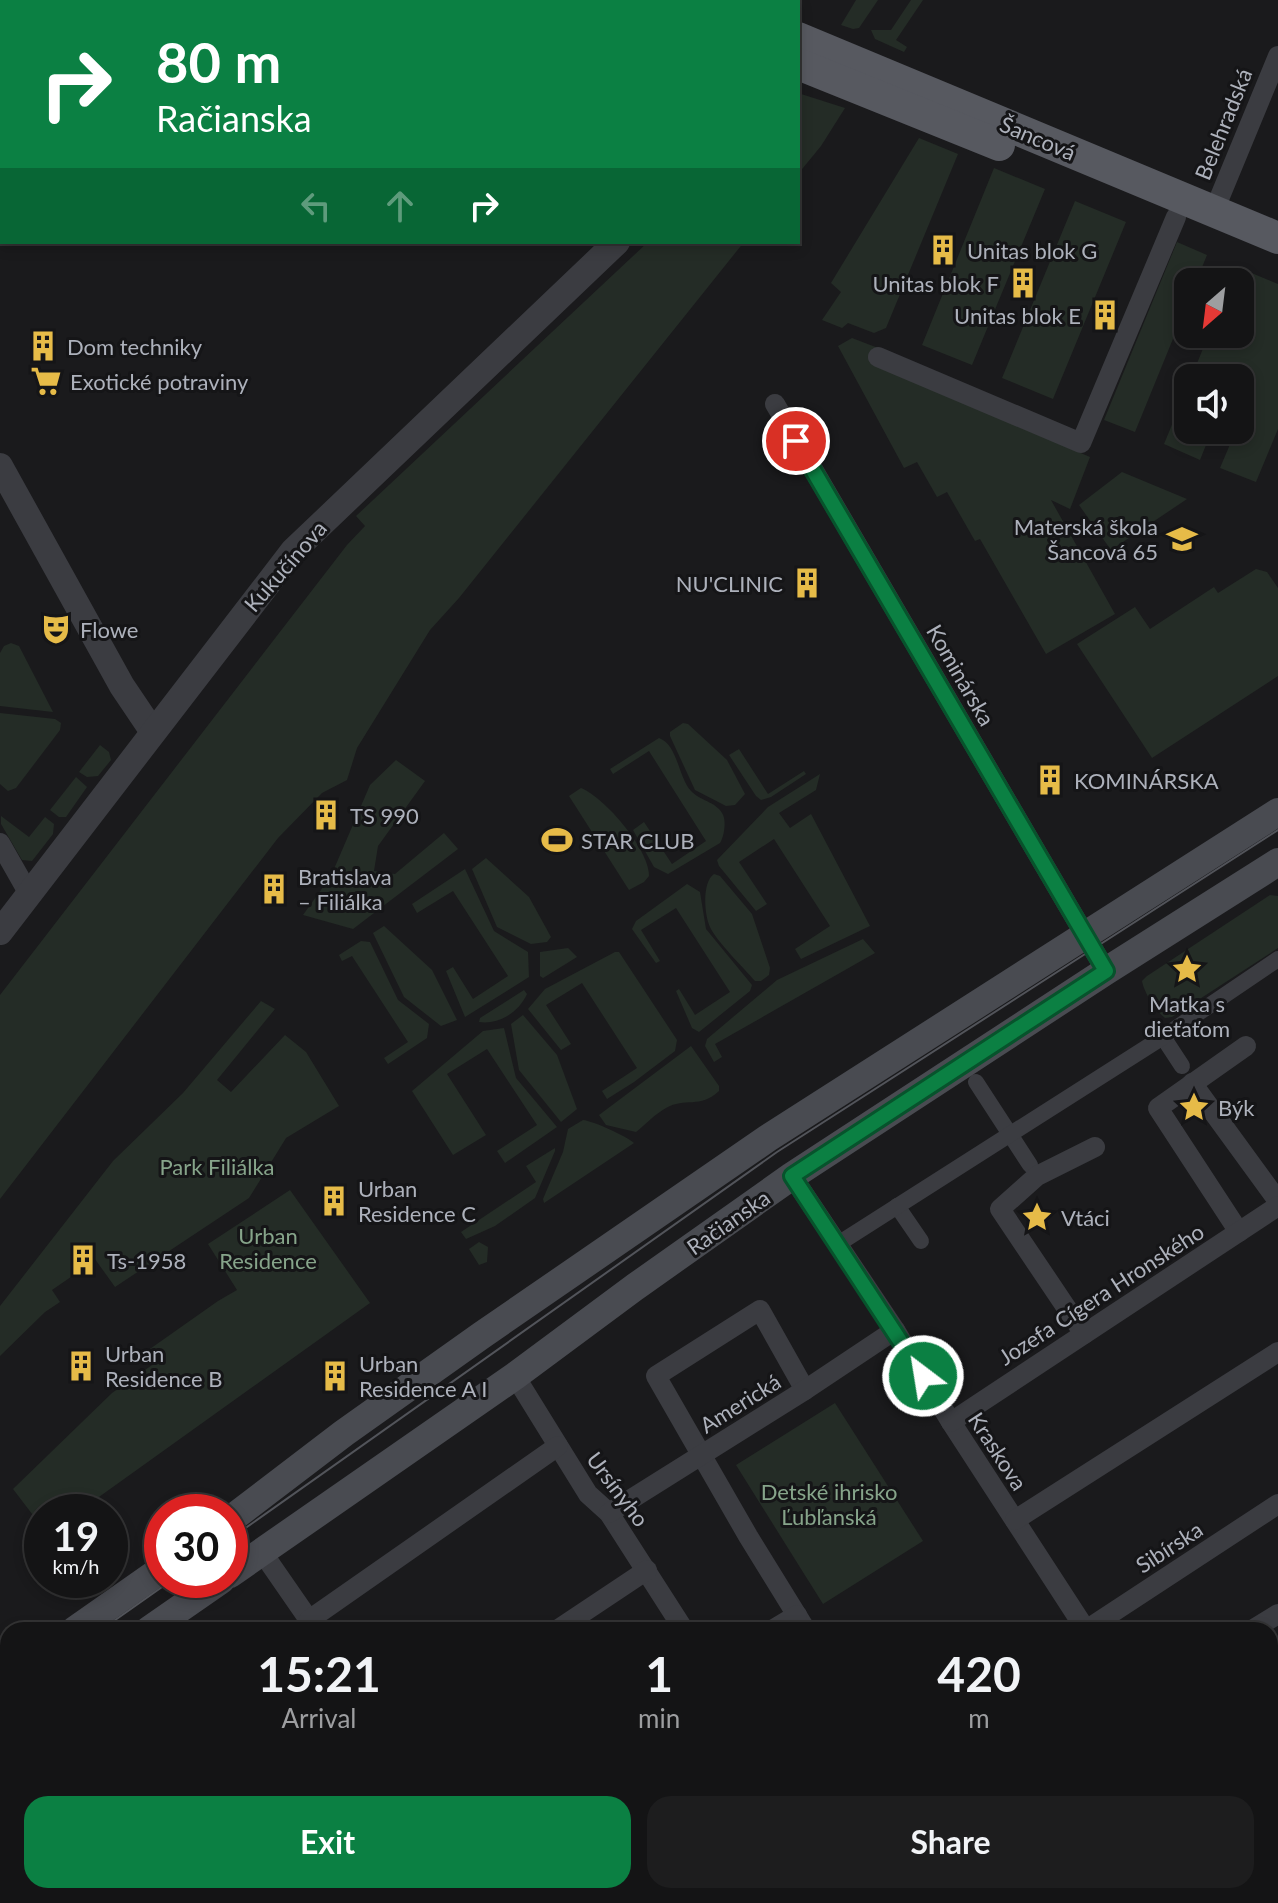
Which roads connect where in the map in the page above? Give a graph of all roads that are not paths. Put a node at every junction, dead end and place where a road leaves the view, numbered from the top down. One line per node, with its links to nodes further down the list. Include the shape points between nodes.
1 (800, 39): 4 (main road, Šancová)
2 (1278, 56): 4 (street, Belehradská)
3 (800, 65): 5 (main road, Šancová)
4 (1214, 211): 6 (main road, Šancová)
5 (1176, 217): 8 (main road, Šancová); 9 (street, via 1081,443)
6 (1278, 238)
7 (615, 244): 12 (street, Kukučínova, via 298,545)
8 (1278, 259)
9 (878, 357)
10 (775, 404): 18 (street, Kominárska)
11 (0, 466): 12 (street)
12 (153, 732): 16 (street, Kukučínova)
13 (1278, 812): 18 (main road, Račianska)
14 (0, 843): 16 (street)
15 (1278, 862): 20 (main road, Račianska)
16 (29, 894): 17 (street, Kukučínova)
17 (0, 932)
18 (1085, 936): 20 (street, Kominárska); 43 (main road, Račianska, via 755,1147 445,1361)
19 (1278, 959): 21 (street)
20 (1106, 971): 28 (main road, Račianska)
21 (1163, 1037): 23 (street); 25 (street)
22 (1246, 1046): 23 (street)
23 (1187, 1074): 29 (street); 31 (street, via 1158,1108)
24 (976, 1082): 25 (street)
25 (1010, 1134): 27 (street); 30 (street)
26 (1095, 1147): 35 (street, via 1037,1176 1000,1209)
27 (1030, 1165)
28 (792, 1176): 33 (street, Kraskova); 37 (main road, Račianska)
29 (1278, 1204): 31 (street, Jozefa Cígera Hronského)
30 (897, 1206): 32 (street); 33 (street)
31 (1239, 1232): 35 (street, Jozefa Cígera Hronského)
32 (921, 1241)
33 (838, 1244): 34 (street, Kraskova)
34 (895, 1330): 38 (street, Americká); 39 (street, Kraskova)
35 (1084, 1334): 39 (street, Jozefa Cígera Hronského)
36 (1278, 1352): 45 (street)
37 (515, 1376): 40 (street, Ursínyho); 46 (main road, Račianska)
38 (805, 1390): 41 (street, Americká); 41 (street, via 760,1310 656,1376)
39 (951, 1422): 45 (street, Kraskova)
40 (558, 1446): 44 (street, Ursínyho, via 588,1494); 54 (street)
41 (703, 1455): 44 (street, Americká); 57 (street)
42 (1278, 1504): 59 (street, Sibírska)
43 (248, 1507)
44 (609, 1513): 48 (street, Ursínyho)
45 (1015, 1520): 58 (street, Kraskova)
46 (262, 1552): 47 (main road, Račianska); 53 (street)
47 (248, 1562)
48 (647, 1570): 55 (street); 56 (street, Ursínyho)
49 (144, 1582): 51 (main road)
50 (195, 1598): 52 (main road)
51 (86, 1622)
52 (161, 1622)
53 (310, 1622)
54 (316, 1622)
55 (569, 1622)
56 (679, 1622)
57 (802, 1622)
58 (1081, 1622)
59 (1098, 1622)

